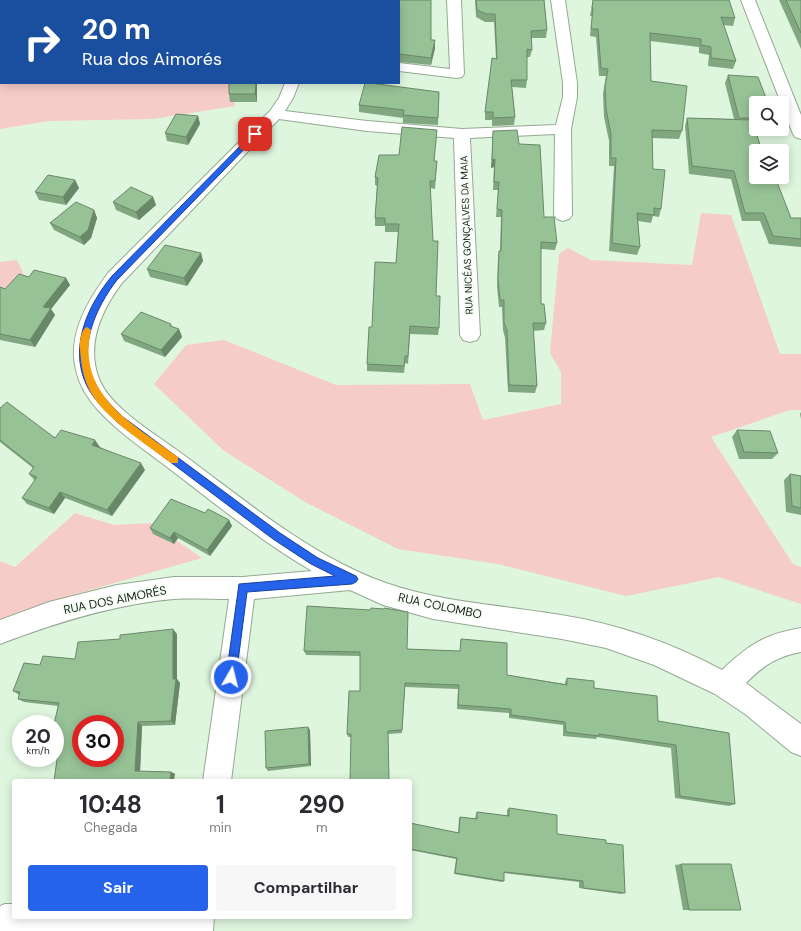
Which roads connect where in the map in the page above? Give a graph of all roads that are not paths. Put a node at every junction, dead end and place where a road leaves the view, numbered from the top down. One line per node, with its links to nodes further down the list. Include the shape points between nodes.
1 (454, 0): 4 (street, via 457,74)
2 (558, 0): 7 (street, via 570,82 570,97)
3 (748, 0): 9 (street)
4 (400, 67)
5 (292, 84): 6 (street, RUA COLOMBO)
6 (275, 114): 8 (street, via 367,126); 12 (street, RUA COLOMBO, via 102,294 88,325 84,345 85,364 90,383 102,402 120,419 277,536 315,561)
7 (563, 129): 8 (street); 10 (street)
8 (462, 134): 11 (street, RUA NICÉAS GONÇALVES DA MAIA)
9 (801, 134)
10 (563, 215)
11 (470, 335)
12 (352, 579): 13 (street, RUA DOS AIMORÉS); 16 (street, RUA COLOMBO, via 416,604 587,632 630,642 676,660)
13 (243, 588): 14 (street, RUA DOS AIMORÉS, via 174,588 117,597 49,614); 18 (street)
14 (0, 632)
15 (801, 640): 16 (street, via 779,644 754,658)
16 (725, 686): 17 (street, RUA COLOMBO)
17 (801, 742)
18 (217, 779)
19 (2, 918): 20 (street)
20 (12, 919)
21 (16, 919): 23 (street)
22 (200, 919): 24 (street)
23 (189, 931)
24 (198, 931)

